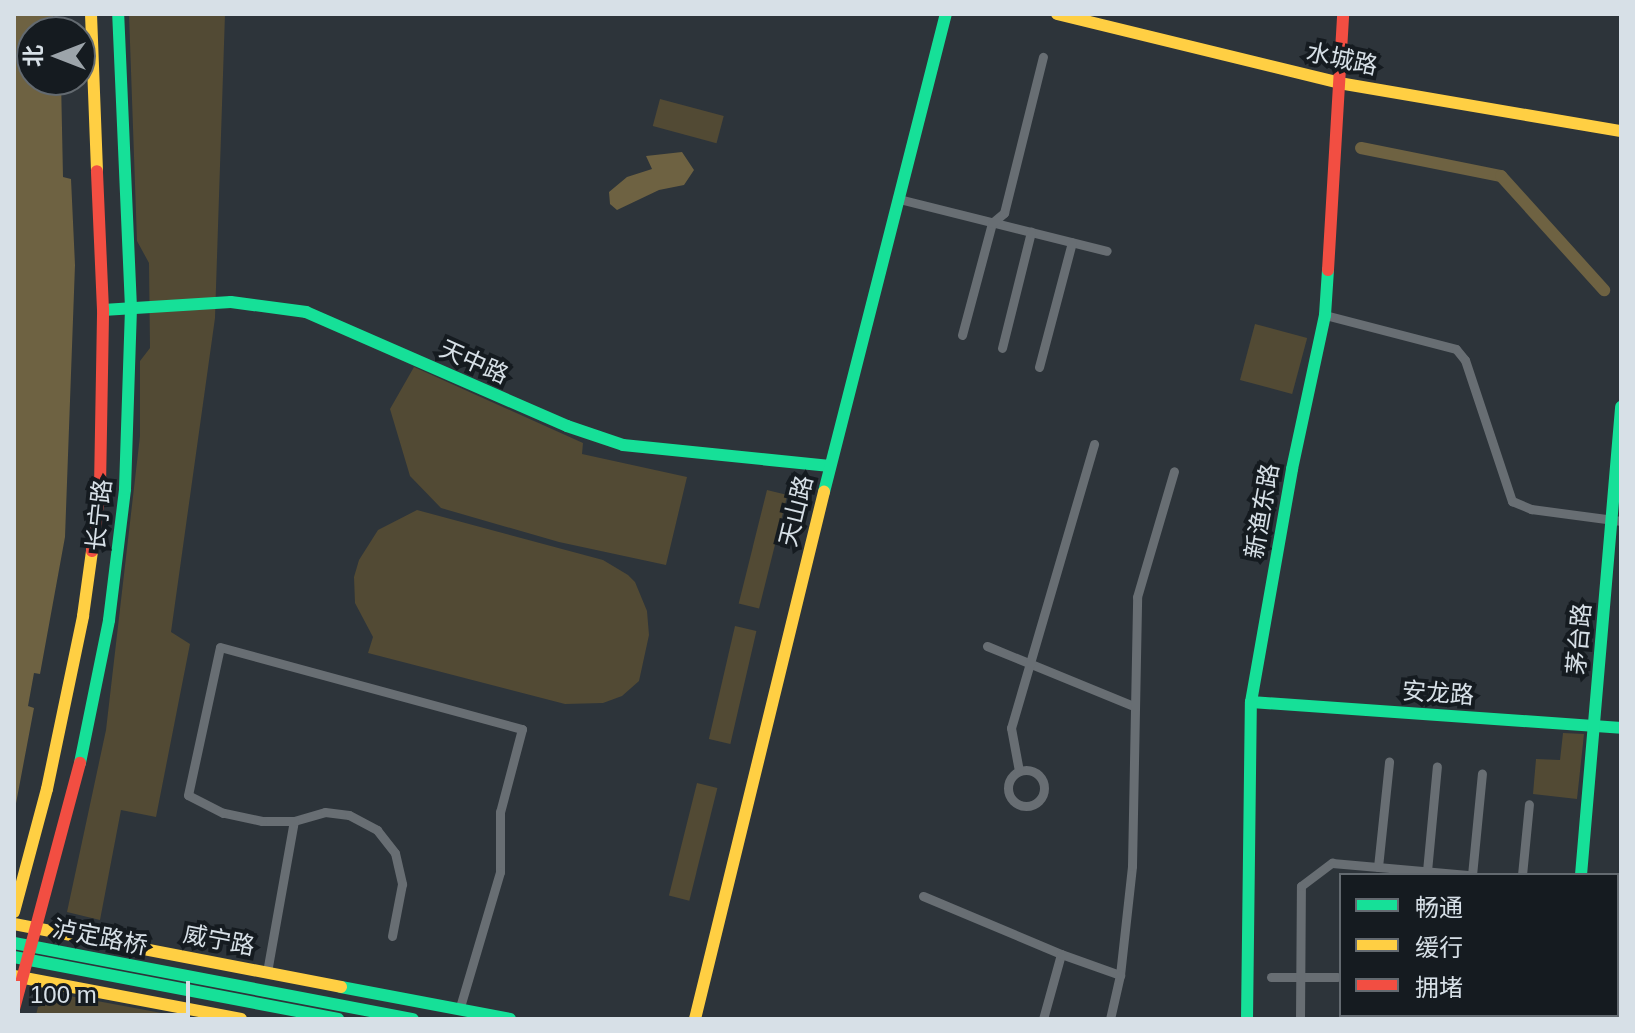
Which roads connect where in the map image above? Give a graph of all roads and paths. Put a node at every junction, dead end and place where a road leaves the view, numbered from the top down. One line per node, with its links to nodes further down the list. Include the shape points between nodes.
1 (91, 14): 15 (main road, 长宁路)
2 (118, 14): 14 (main road, 长宁路)
3 (946, 14): 9 (main road, 天山路)
4 (1057, 14): 7 (main road, 水城路)
5 (1343, 14): 7 (main road, 新渔东路)
6 (1043, 57): 10 (street, via 1004,213)
7 (1339, 83): 8 (main road, 水城路); 16 (main road, 新渔东路)
8 (1621, 131)
9 (899, 199): 10 (street); 22 (main road, 天山路)
10 (992, 223): 11 (street); 17 (street)
11 (1031, 232): 12 (street); 18 (street)
12 (1072, 242): 13 (street); 19 (street)
13 (1107, 251)
14 (131, 308): 15 (main road, 天中路); 22 (main road, 天中路, via 231,302 306,312 567,426 623,445); 47 (main road, 长宁路, via 125,489 109,620 74,792)
15 (103, 310): 45 (main road, 长宁路, via 100,487 83,616 47,789)
16 (1325, 315): 24 (street, via 1456,349 1465,360 1512,501 1531,509); 27 (main road, 新渔东路)
17 (962, 335)
18 (1002, 348)
19 (1039, 367)
20 (1621, 407): 24 (main road, 茅台路)
21 (1094, 444): 26 (street)
22 (830, 466): 64 (main road, 天山路)
23 (1174, 471): 28 (street, via 1137,597)
24 (1616, 520): 29 (main road, 茅台路)
25 (987, 646): 26 (street)
26 (1032, 665): 28 (street); 33 (street, via 1011,728)
27 (1251, 702): 29 (main road, 安龙路); 67 (main road, 新渔东路)
28 (1133, 706): 53 (street, via 1132,866)
29 (1594, 727): 30 (main road, 安龙路); 43 (main road, 茅台路)
30 (1621, 728)
31 (1389, 762): 37 (street)
32 (1437, 766): 38 (street)
33 (1019, 771)
34 (1482, 773): 41 (street)
35 (1529, 804): 42 (street)
36 (294, 821): 48 (street, via 325,812 349,815 377,830 395,853 402,884); 52 (street); 59 (street, via 223,813 188,795 220,647 522,729 500,812 500,872)
37 (1378, 867): 39 (street); 56 (street, via 1332,863 1301,886)
38 (1427, 871): 39 (street); 40 (street)
39 (1406, 872)
40 (1444, 873)
41 (1471, 873)
42 (1522, 873)
43 (1581, 873)
44 (923, 896): 50 (street)
45 (14, 912)
46 (14, 924): 47 (main road, 威宁路)
47 (37, 928): 52 (main road, 威宁路); 54 (main road, 长宁路)
48 (392, 936)
49 (14, 943): 62 (main road, 泸定路桥)
50 (1061, 954): 53 (street); 65 (street)
51 (14, 957): 61 (main road, 泸定路桥)
52 (267, 972): 59 (main road, 威宁路)
53 (1120, 975): 66 (street)
54 (18, 977): 58 (main road, 长宁路); 60 (main road)
55 (1271, 977): 56 (street)
56 (1300, 977): 57 (street); 68 (street)
57 (1337, 977)
58 (14, 1009)
59 (459, 1010): 63 (main road, 威宁路)
60 (241, 1019)
61 (338, 1019)
62 (413, 1019)
63 (510, 1019)
64 (695, 1019)
65 (1043, 1019)
66 (1110, 1019)
67 (1247, 1019)
68 (1300, 1019)

